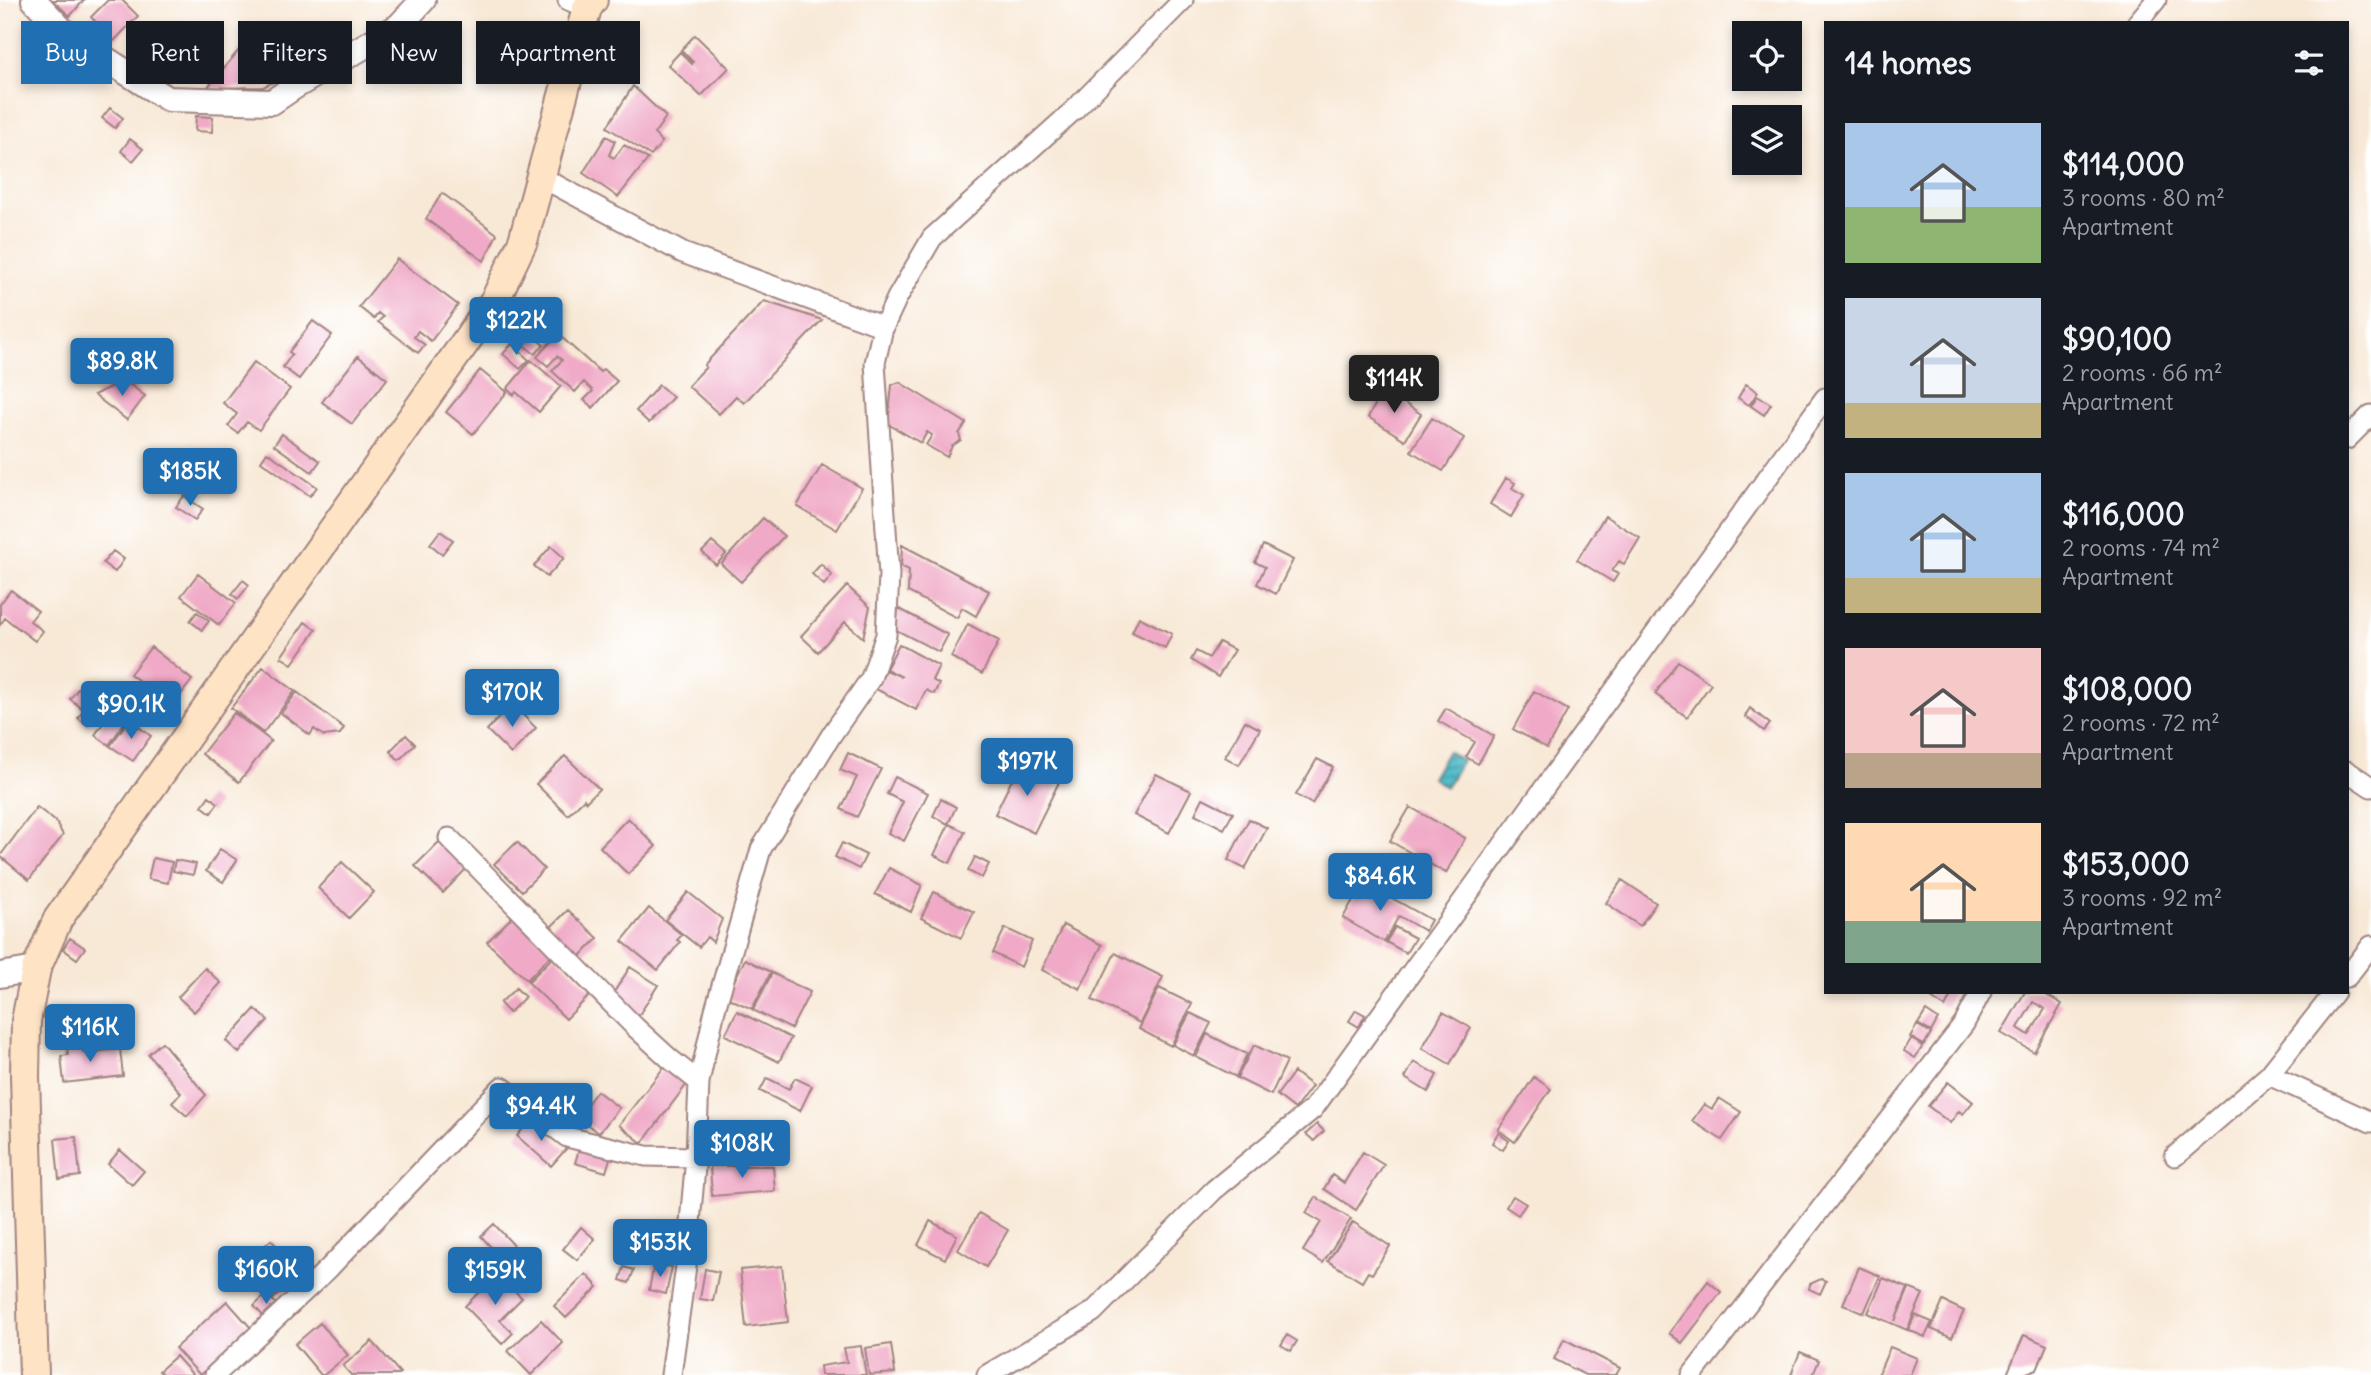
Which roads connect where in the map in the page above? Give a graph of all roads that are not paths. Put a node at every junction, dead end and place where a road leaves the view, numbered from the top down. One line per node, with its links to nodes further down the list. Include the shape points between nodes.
1 (34, 0): 2 (street, via 65,33 168,99 272,102 399,26)
2 (423, 0)
3 (1183, 0): 8 (street, via 1074,110 932,238)
4 (2156, 0): 6 (street)
5 (583, 3): 7 (main road)
6 (2139, 21)
7 (541, 177): 8 (street, via 683,253); 16 (main road, via 523,241 495,300 58,919)
8 (884, 327): 22 (street, via 875,363 889,575 886,635 871,678 761,849)
9 (1824, 399): 29 (street, via 1313,1109 1214,1190 1093,1312)
10 (2371, 415): 11 (street)
11 (2349, 437)
12 (2349, 772): 13 (street)
13 (2371, 787)
14 (449, 838): 22 (street, via 635,1027)
15 (2371, 946): 17 (street)
16 (36, 969): 18 (street); 26 (main road, via 26,1021 25,1076)
17 (2349, 974)
18 (0, 975)
19 (1980, 994): 30 (street, via 1964,1024)
20 (2333, 994): 21 (street)
21 (2269, 1075): 23 (street); 24 (street)
22 (699, 1082): 25 (street)
23 (2371, 1122)
24 (2175, 1156)
25 (696, 1157): 27 (street, via 646,1156 567,1137 502,1087 328,1269); 28 (street)
26 (34, 1375)
27 (215, 1375)
28 (671, 1375)
29 (987, 1375)
30 (1692, 1375)

